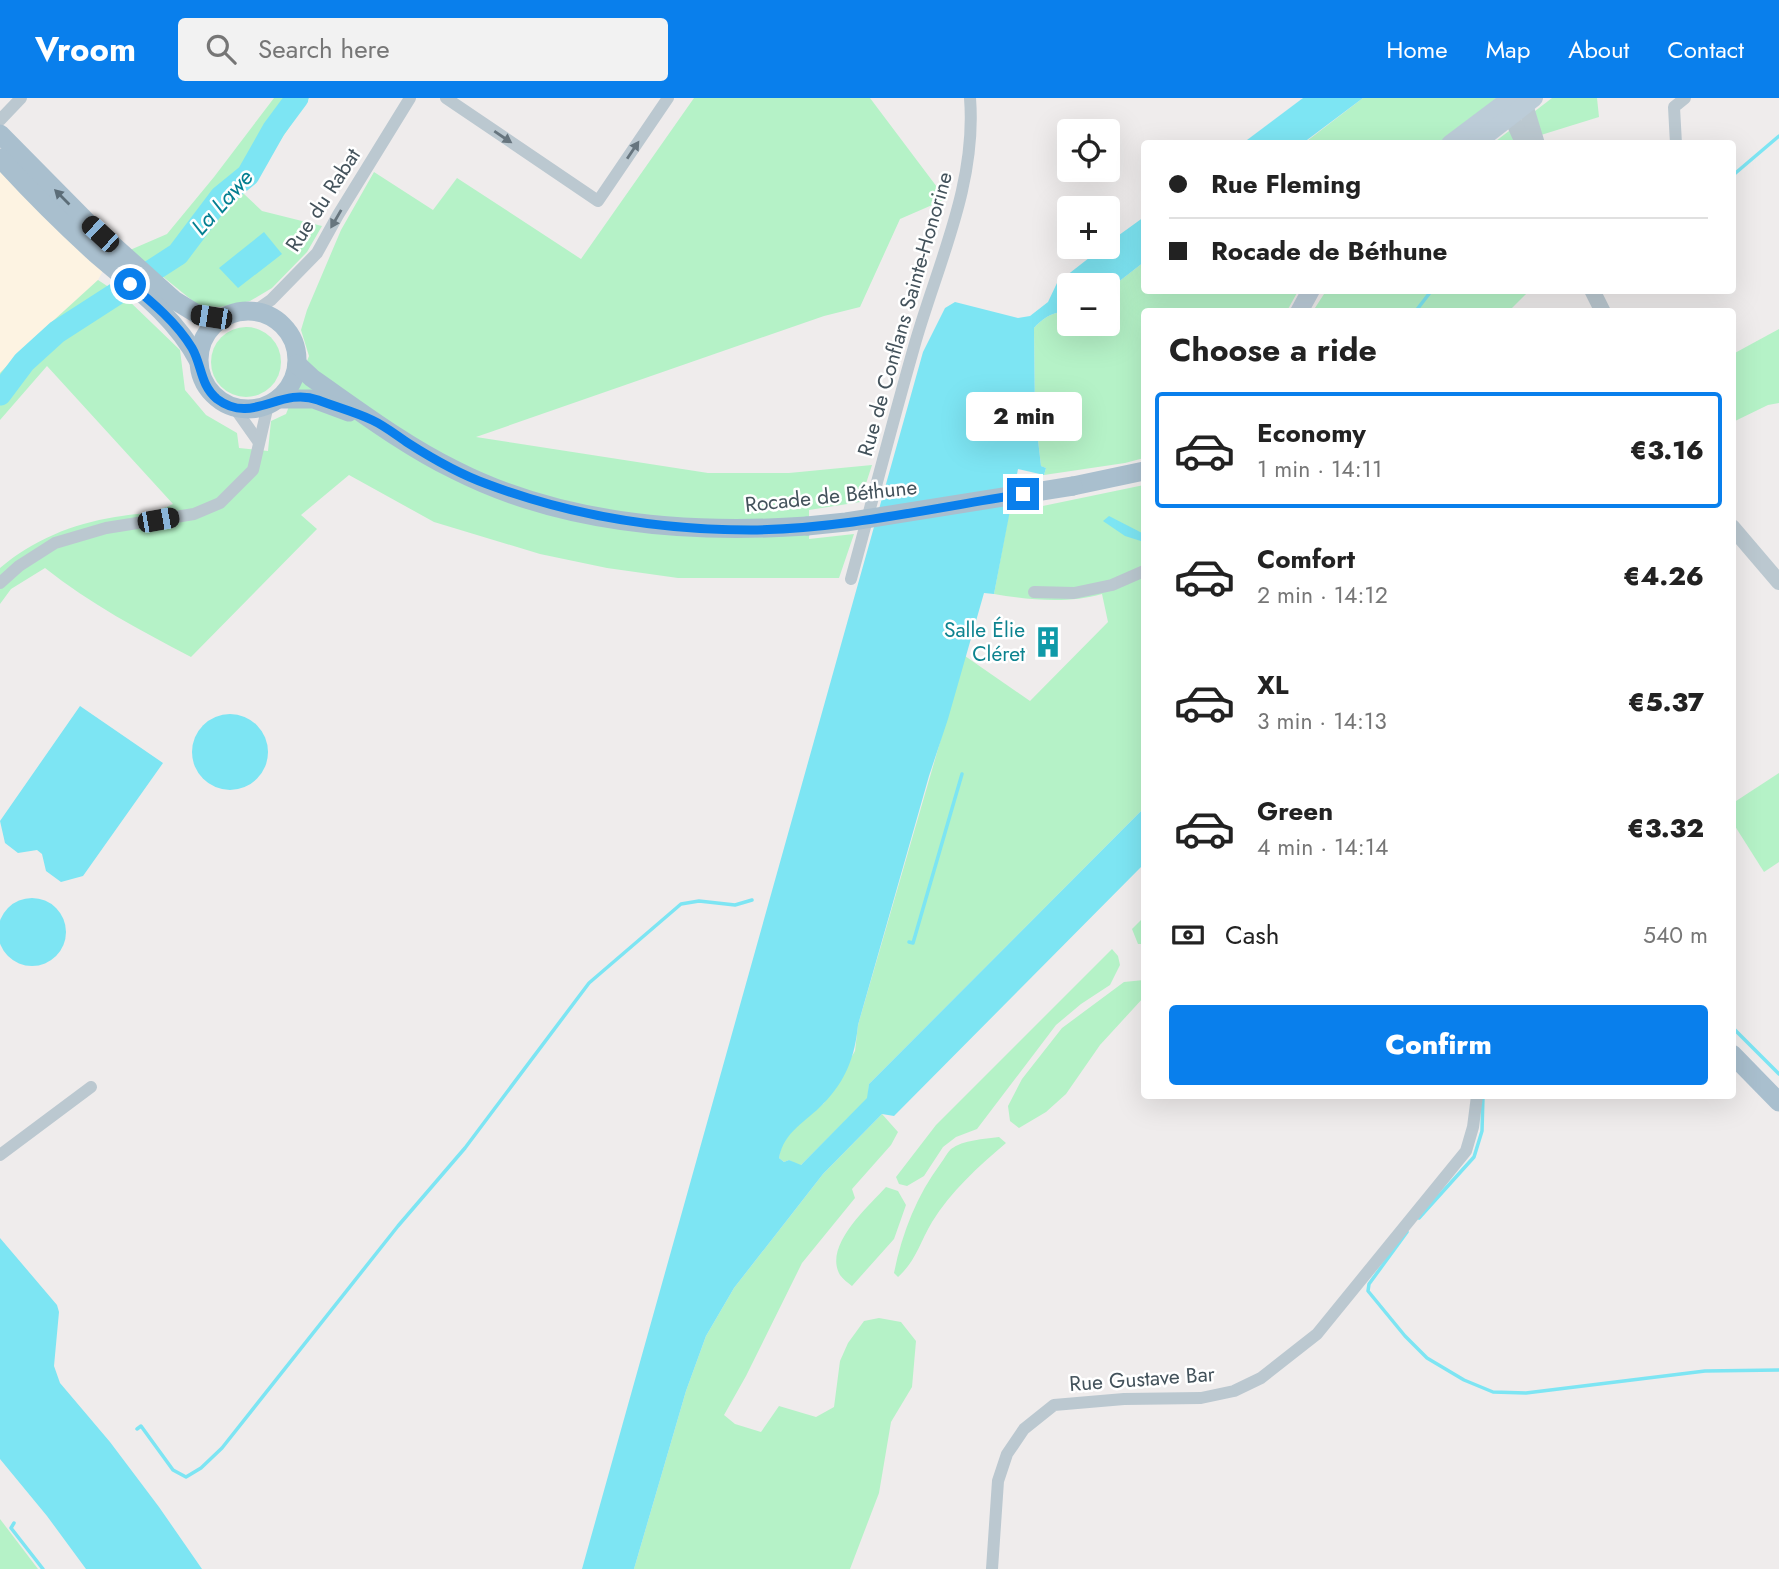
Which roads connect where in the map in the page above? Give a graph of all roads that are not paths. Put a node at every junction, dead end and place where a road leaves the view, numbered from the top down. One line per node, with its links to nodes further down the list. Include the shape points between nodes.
1 (21, 98): 8 (street)
2 (410, 98): 19 (street, Rue du Rabat, one-way to 19, via 317,253)
3 (446, 98): 4 (street, one-way to 4, via 598,201)
4 (668, 98)
5 (970, 98): 30 (street, Rue de Conflans Sainte-Honorine, via 970,149 961,197 914,344)
6 (1685, 98): 15 (street, via 1674,107)
7 (1516, 102): 10 (main road); 11 (street); 12 (main road); 13 (street, via 1520,136); 14 (street)
8 (0, 120)
9 (0, 134): 17 (main road, one-way to 9, via 85,220)
10 (1456, 140)
11 (1468, 140)
12 (1479, 140)
13 (1525, 140)
14 (1535, 140)
15 (1676, 140)
16 (0, 158): 17 (main road, via 58,218)
17 (124, 267): 18 (main road)
18 (149, 289): 20 (main road, via 197,314); 21 (main road)
19 (255, 312): 20 (main road); 22 (main road, via 287,330)
20 (221, 319): 21 (main road, via 204,336)
21 (198, 360): 24 (main road, via 208,390)
22 (297, 364): 23 (main road, via 288,388); 25 (main road, Rocade de Béthune)
23 (273, 402): 24 (main road, via 251,409); 25 (main road, Rocade de Béthune, via 314,399); 26 (street)
24 (234, 407): 26 (street)
25 (373, 420): 27 (main road, Rocade de Béthune, bridge, via 483,483 603,518 699,528 752,530 846,522)
26 (258, 441): 32 (street, via 253,470 220,503 194,514 106,528 55,543)
27 (1141, 472)
28 (1736, 532): 31 (street)
29 (1141, 571): 33 (street, via 1112,585 1074,593)
30 (851, 579)
31 (1779, 582)
32 (0, 583)
33 (1034, 592)
34 (1736, 1058): 37 (main road)
35 (91, 1087): 38 (street)
36 (1477, 1099): 39 (street, Rue Gustave Bar, via 1466,1151 1317,1334 1261,1378 1234,1391 1201,1398 1054,1405 1024,1429 1007,1454 998,1480)
37 (1779, 1102)
38 (0, 1155)
39 (992, 1569)

